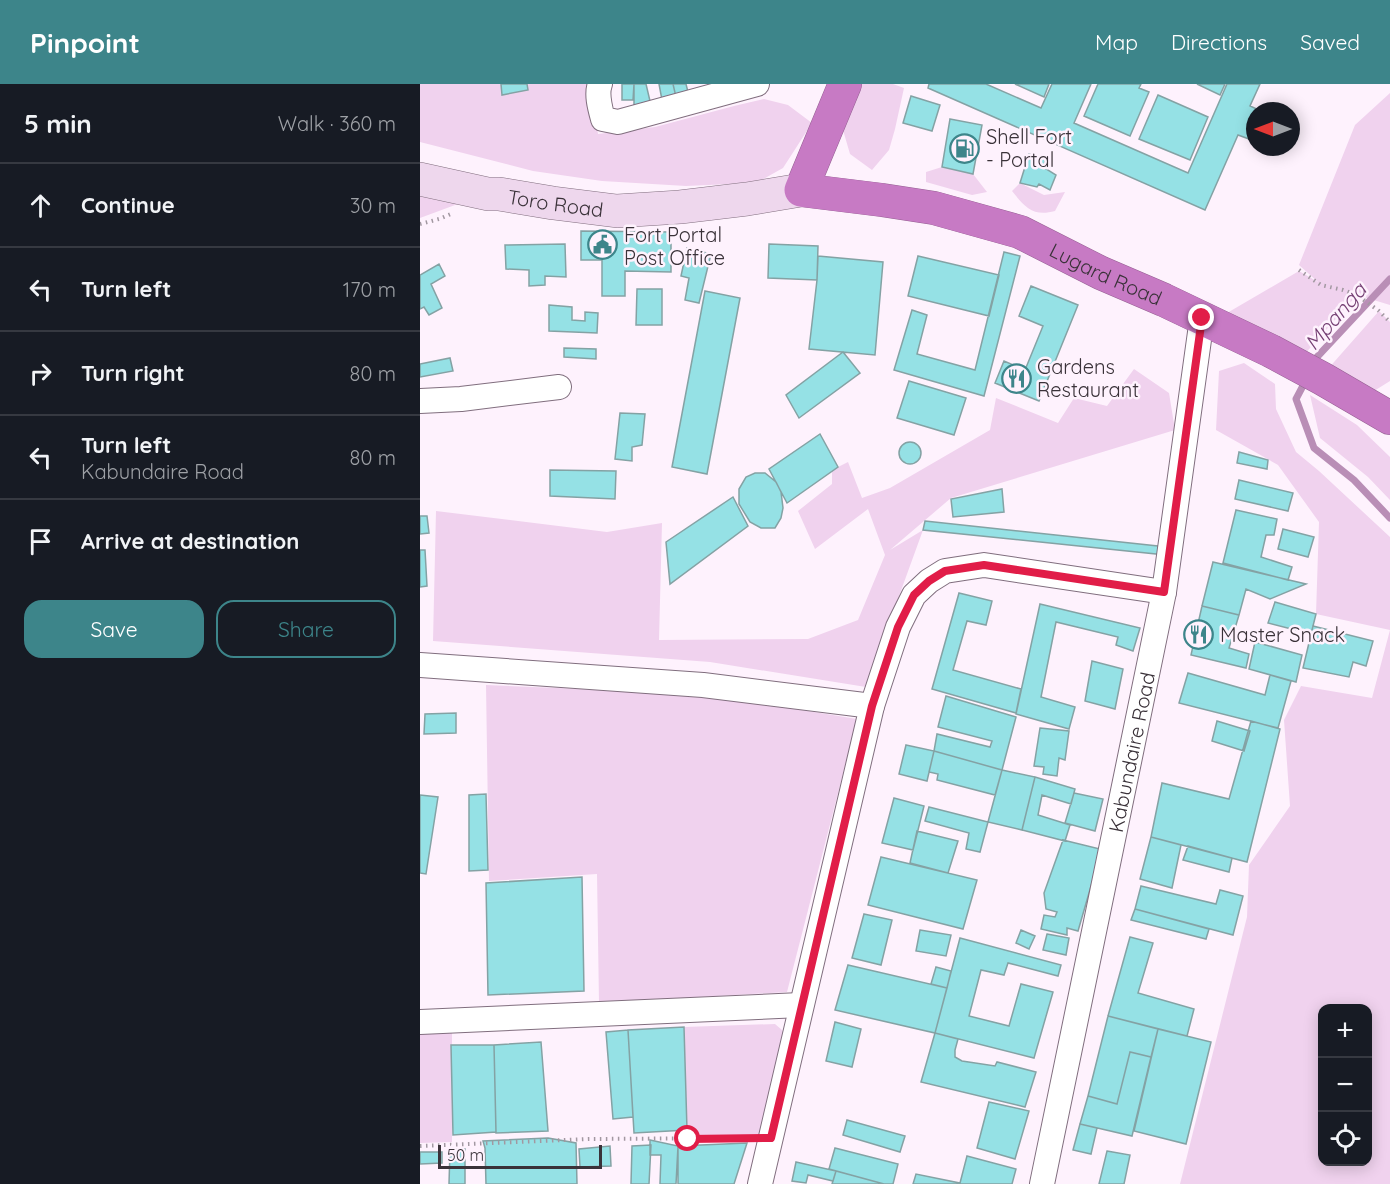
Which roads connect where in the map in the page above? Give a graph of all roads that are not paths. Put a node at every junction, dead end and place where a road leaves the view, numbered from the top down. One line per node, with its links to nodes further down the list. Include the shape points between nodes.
1 (600, 84): 2 (street, via 603,119 618,122)
2 (757, 84)
3 (845, 84): 5 (highway)
4 (420, 179): 5 (main road, Toro Road, via 488,194 617,211 680,207)
5 (801, 190): 6 (highway, Lugard Road, via 934,208 1020,232)
6 (1202, 318): 9 (highway, Lugard Road); 10 (street, Kabundaire Road)
7 (559, 387): 8 (street)
8 (420, 401)
9 (1385, 408)
10 (1164, 592): 12 (street, via 984,565 945,571 914,595 898,627); 16 (street, Kabundaire Road)
11 (420, 665): 12 (street, via 703,685)
12 (872, 706): 13 (street)
13 (801, 1005): 14 (street); 15 (street)
14 (420, 1022)
15 (760, 1184)
16 (1042, 1184)

